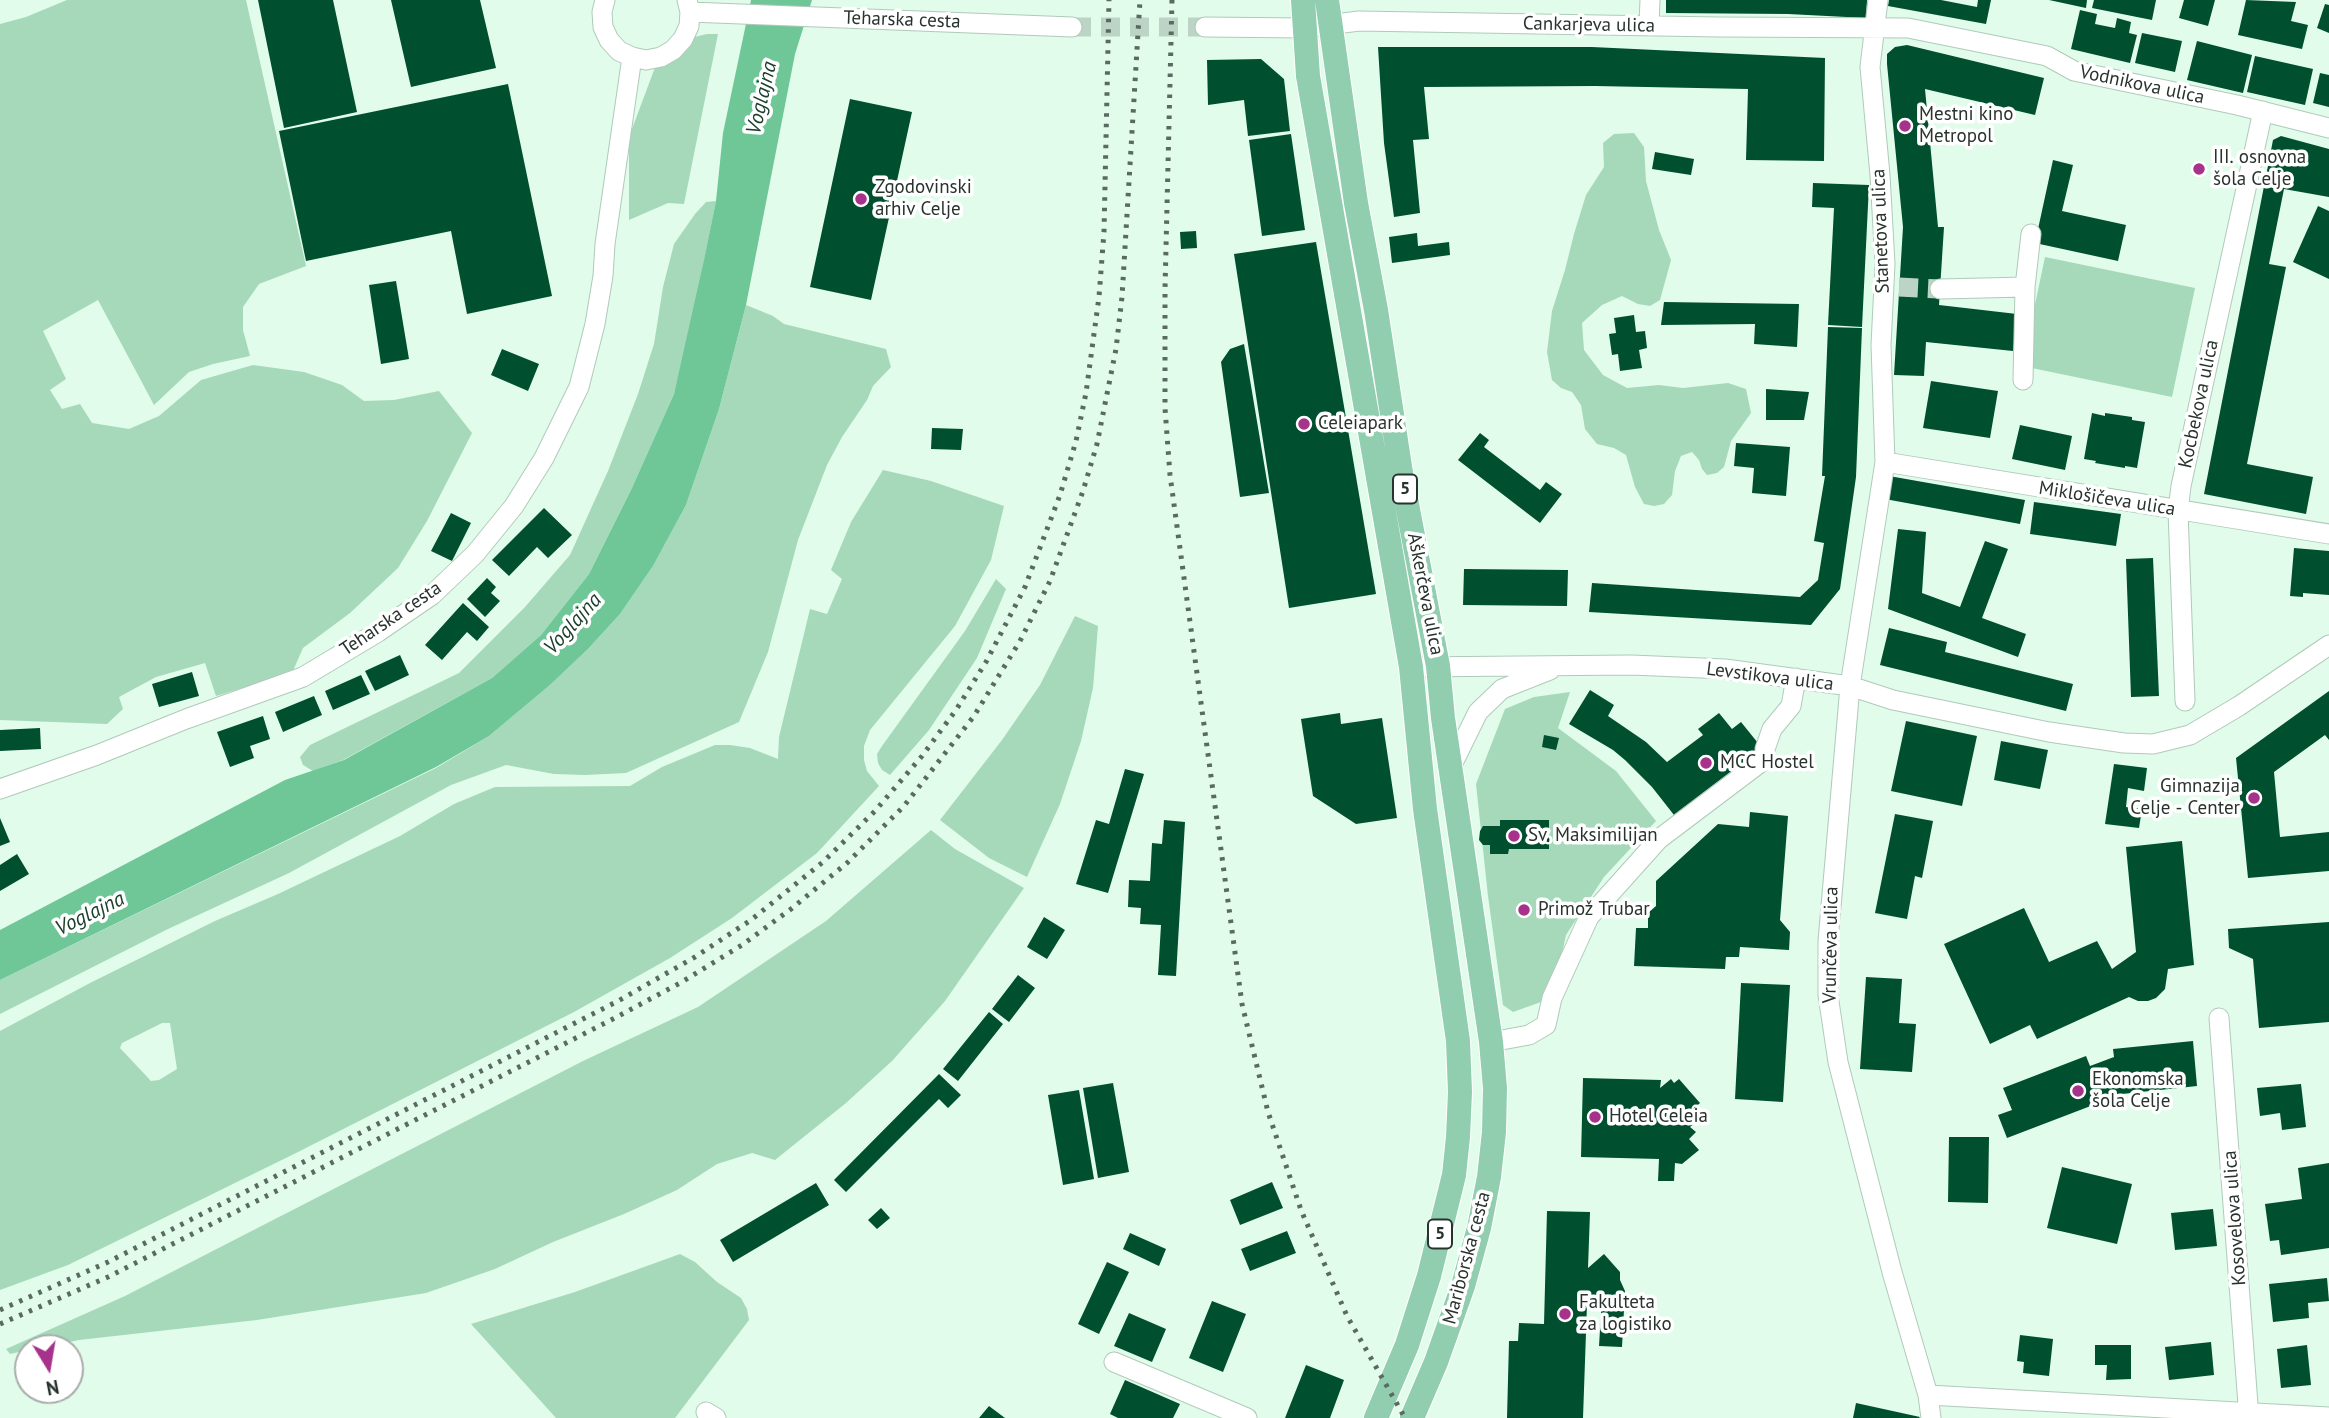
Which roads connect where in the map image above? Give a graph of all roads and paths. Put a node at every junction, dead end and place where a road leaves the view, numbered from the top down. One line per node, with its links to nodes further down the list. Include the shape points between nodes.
1 (605, 0): 12 (street, via 603,27 609,40)
2 (1304, 0): 11 (main road, 5)
3 (1650, 0): 7 (street)
4 (1878, 0): 8 (street, Stanetova ulica)
5 (695, 8): 9 (street, Teharska cesta); 12 (street, Teharska cesta, via 683,39 673,50 646,60)
6 (1328, 12): 7 (street, Cankarjeva ulica, via 1359,21); 11 (street, Cankarjeva ulica); 24 (main road, Aškerčeva ulica / 5, via 1401,473)
7 (1649, 25): 8 (street, Cankarjeva ulica)
8 (1875, 26): 13 (street, Vodnikova ulica, via 1908,28 2047,56 2074,71); 19 (street, Stanetova ulica, via 1870,67 1885,264 1892,286 1881,345)
9 (1072, 27)
10 (1205, 27): 11 (street)
11 (1304, 28): 25 (main road, Aškerčeva ulica / 5, via 1308,76)
12 (632, 57): 30 (street, Teharska cesta, via 601,288 579,387 544,458 514,506 475,554 432,595 303,677)
13 (2263, 111): 14 (street, Vodnikova ulica); 20 (street, Kocbekova ulica)
14 (2329, 128)
15 (2031, 234): 16 (street)
16 (2025, 287): 17 (street); 18 (street)
17 (1940, 289)
18 (2023, 380)
19 (1885, 462): 20 (street, Miklošičeva ulica); 27 (street, Vrunčeva ulica)
20 (2178, 511): 21 (street, Miklošičeva ulica); 28 (street, Kocbekova ulica)
21 (2329, 534)
22 (2329, 645): 27 (street, Levstikova ulica, via 2190,735 2153,744 2049,732)
23 (1564, 665): 24 (street, Levstikova ulica); 26 (street, Levstikova ulica, via 1725,669); 29 (street, via 1502,690 1478,712)
24 (1438, 666): 25 (street, Levstikova ulica); 29 (main road, Aškerčeva ulica / 5)
25 (1410, 667): 32 (main road, Aškerčeva ulica / 5, via 1424,809)
26 (1796, 678): 27 (street, Levstikova ulica); 33 (street, via 1791,706 1772,729 1765,759 1659,839 1589,917 1552,998 1545,1025 1529,1035)
27 (1850, 687): 35 (street, Vrunčeva ulica, via 1828,933 1828,995 1853,1123)
28 (2185, 701)
29 (1451, 767): 33 (main road, Aškerčeva ulica / 5)
30 (0, 789)
31 (2219, 1018): 37 (street, Kosovelova ulica)
32 (1458, 1041): 39 (main road, Mariborska cesta / 5, via 1460,1092 1454,1175 1407,1345)
33 (1491, 1042): 40 (main road, Mariborska cesta / 5, via 1494,1132 1479,1228 1441,1349)
34 (1114, 1362): 36 (street)
35 (1928, 1395): 37 (street); 41 (street, Vrunčeva ulica)
36 (1234, 1416)
37 (2249, 1416): 38 (street)
38 (2329, 1417)
39 (1376, 1418)
40 (1412, 1418)
41 (1931, 1418)

